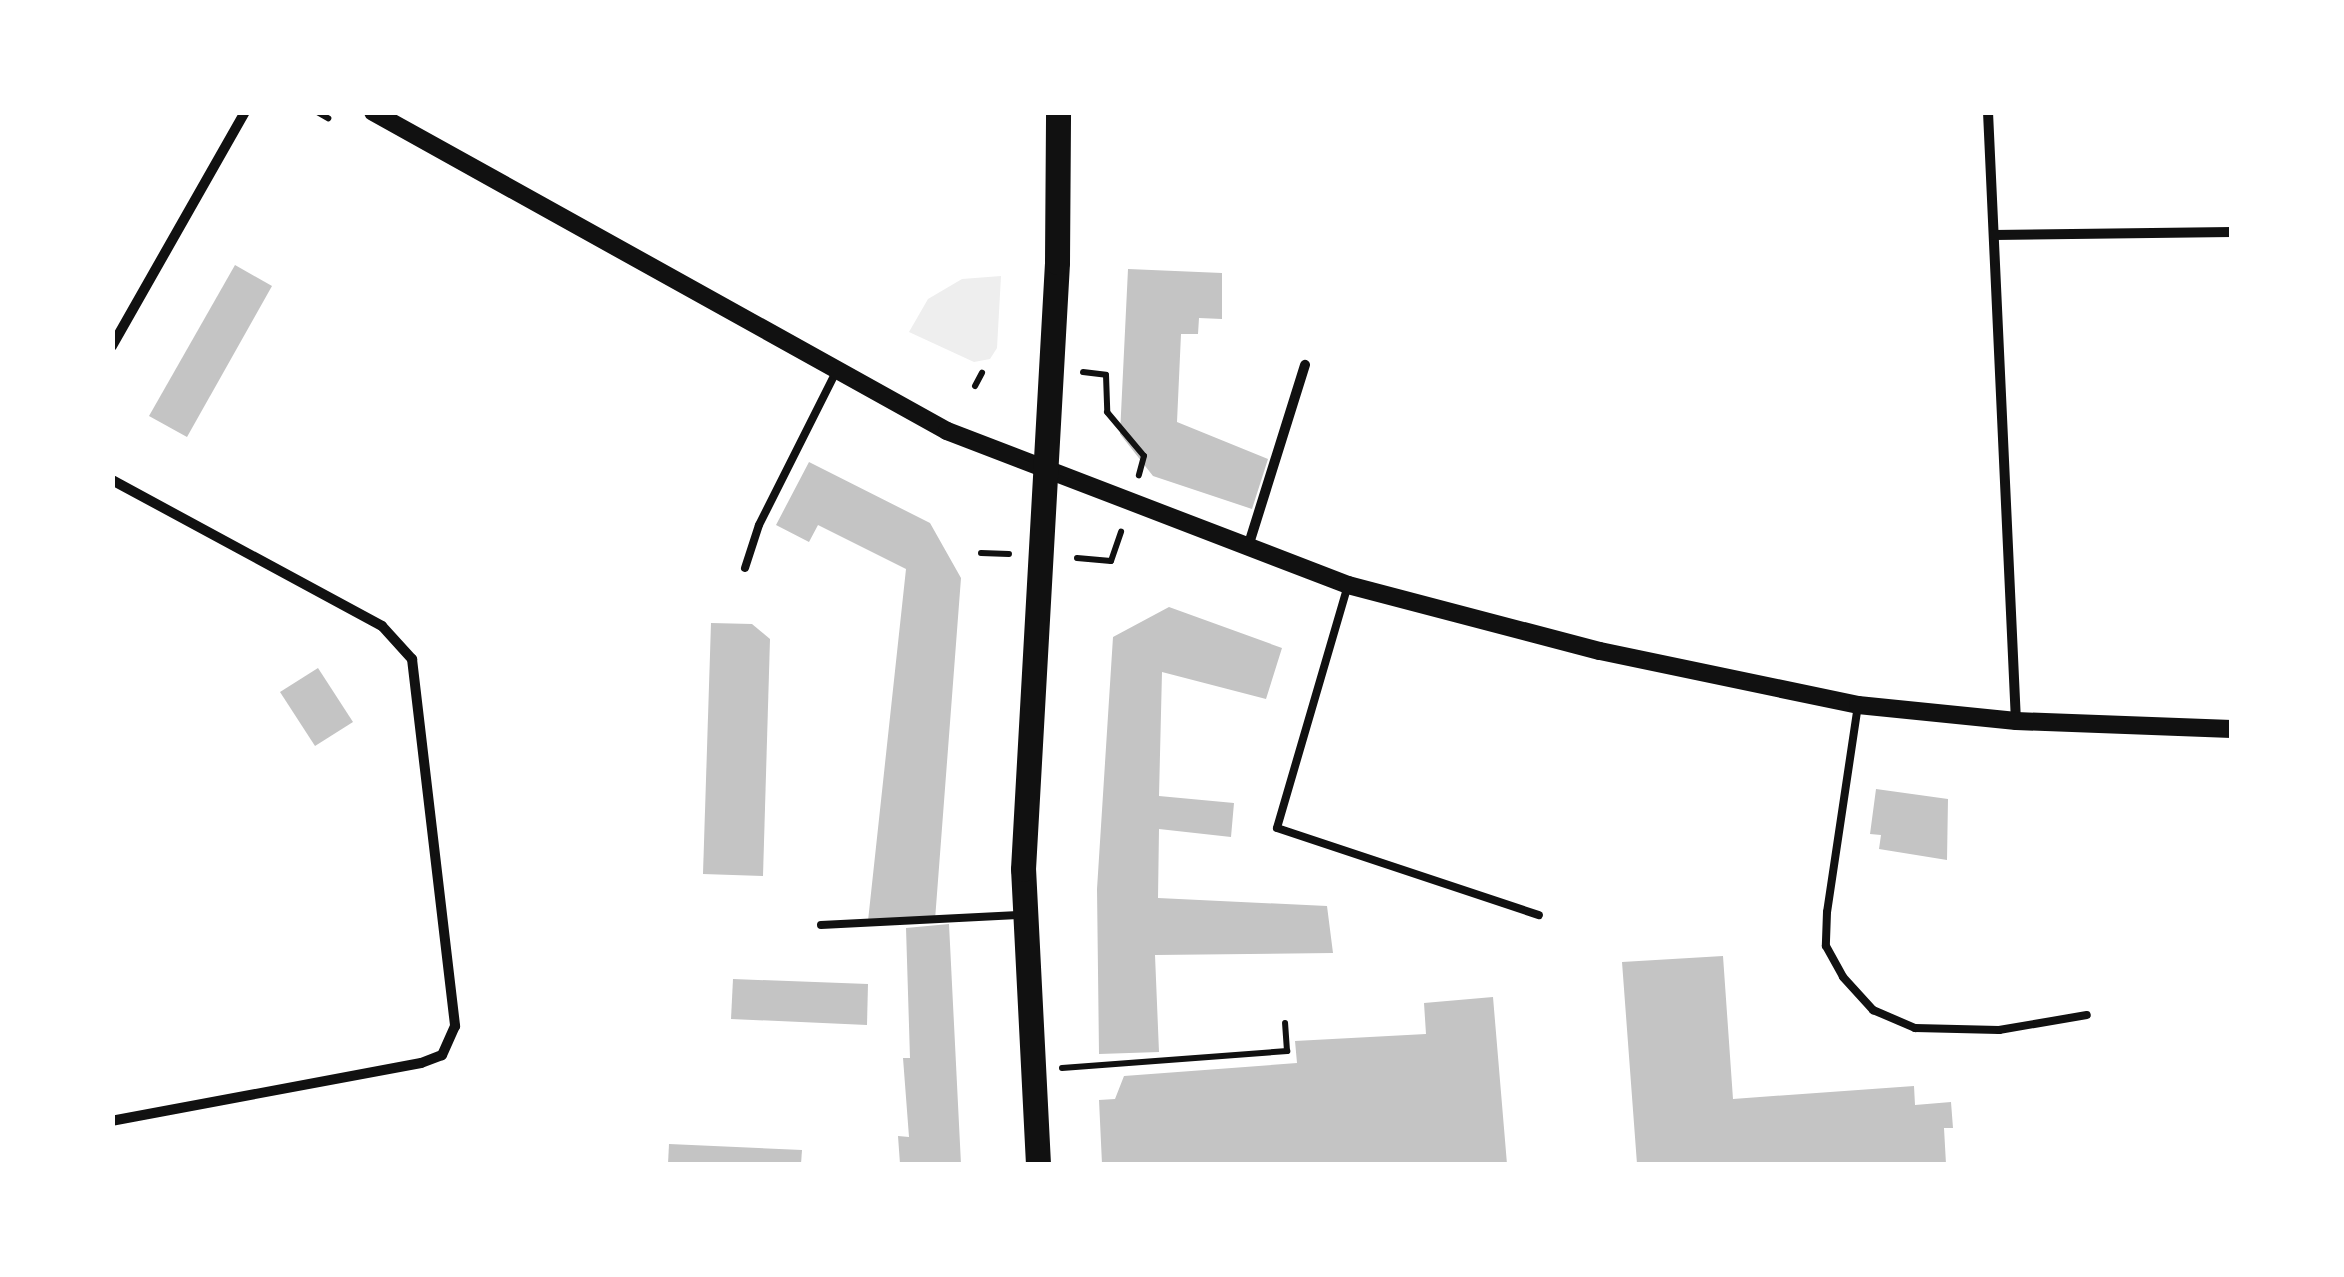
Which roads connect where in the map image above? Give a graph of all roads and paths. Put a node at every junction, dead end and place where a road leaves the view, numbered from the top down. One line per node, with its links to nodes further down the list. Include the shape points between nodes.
1 (245, 112): 9 (street)
2 (317, 112): 6 (path)
3 (374, 112): 13 (street, via 633,253)
4 (1058, 112): 15 (main road)
5 (1988, 112): 8 (street)
6 (328, 118)
7 (2232, 232): 8 (street)
8 (1994, 235): 26 (street)
9 (112, 346)
10 (1305, 365): 19 (street)
11 (1082, 372): 16 (path, via 1106,375 1107,412 1144,456)
12 (982, 373): 14 (path)
13 (835, 374): 15 (street); 23 (lane, via 759,525)
14 (975, 386)
15 (1045, 474): 19 (street); 28 (main road, via 1022,869)
16 (1138, 476)
17 (112, 480): 34 (street, via 382,626 412,659 455,1026 442,1055 421,1063)
18 (1121, 532): 22 (path, via 1111,561)
19 (1246, 550): 24 (street)
20 (981, 552): 21 (path)
21 (1009, 554)
22 (1077, 558)
23 (745, 568)
24 (1348, 585): 25 (street, via 1600,652); 29 (lane, via 1278,828)
25 (1858, 705): 26 (street); 31 (lane, via 1827,912 1826,946 1843,977 1873,1010 1915,1028 1999,1030)
26 (2016, 721): 27 (street)
27 (2232, 729)
28 (1026, 914): 30 (lane); 33 (main road)
29 (1539, 915)
30 (821, 925)
31 (2087, 1016)
32 (1285, 1022): 33 (path, via 1287,1050)
33 (1032, 1071): 35 (main road)
34 (112, 1121)
35 (1038, 1164)

